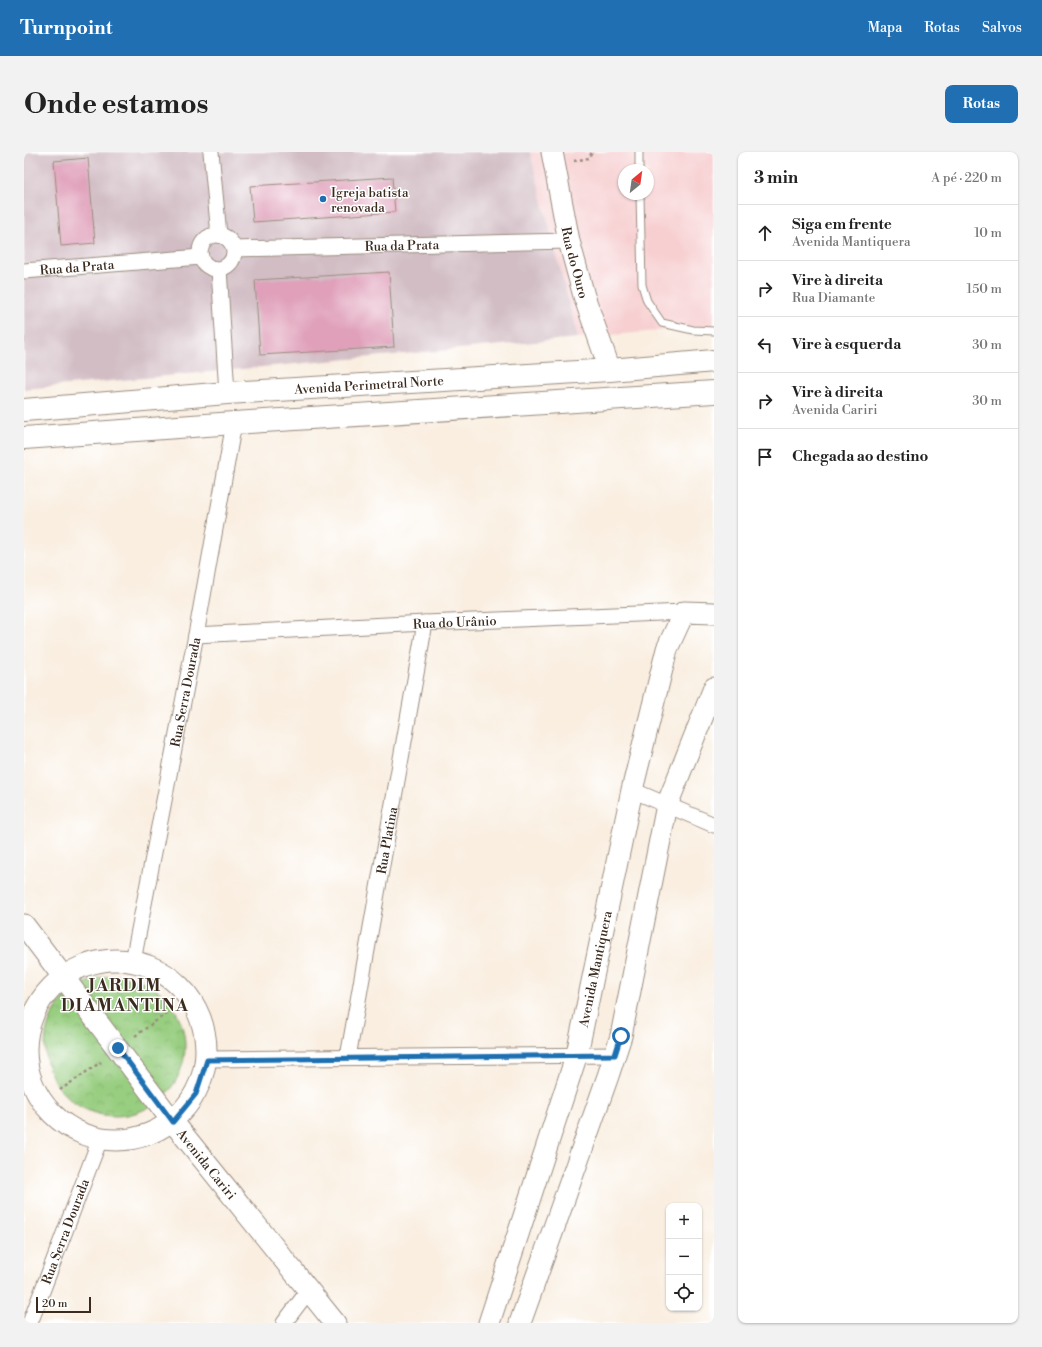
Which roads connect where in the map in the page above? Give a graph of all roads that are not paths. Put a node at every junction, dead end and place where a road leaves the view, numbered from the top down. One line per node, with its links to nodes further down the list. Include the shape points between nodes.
1 (211, 152): 6 (street)
2 (552, 152): 7 (street, Rua do Ouro)
3 (639, 152): 4 (lane)
4 (639, 164)
5 (640, 200): 12 (lane, via 642,285 647,301 662,323 693,330)
6 (219, 235): 8 (street, via 229,240); 9 (street, via 204,241)
7 (569, 240): 8 (street, Rua da Prata); 14 (street, Rua do Ouro, via 584,296)
8 (234, 249): 10 (street, via 230,264)
9 (201, 257): 10 (street, via 208,267); 11 (street, Rua da Prata)
10 (219, 269): 15 (street)
11 (24, 271)
12 (714, 331)
13 (714, 361): 14 (highway, Avenida Perimetral Norte)
14 (610, 370): 15 (highway, Avenida Perimetral Norte)
15 (227, 392): 17 (highway, Avenida Perimetral Norte)
16 (714, 392): 18 (highway)
17 (24, 410)
18 (234, 423): 19 (highway); 24 (street, Rua Serra Dourada)
19 (24, 438)
20 (684, 612): 21 (street, Rua do Urânio); 23 (street, Rua do Urânio); 26 (street, Avenida Mantiquera, via 667,649)
21 (714, 613): 22 (street)
22 (714, 622)
23 (425, 623): 24 (street, Rua do Urânio); 34 (street, Rua Platina)
24 (196, 635): 30 (street, Rua Serra Dourada)
25 (714, 688): 27 (street)
26 (632, 790): 27 (street); 32 (street, Avenida Mantiquera)
27 (667, 805): 28 (street); 33 (street, via 621,1036)
28 (714, 825)
29 (24, 925): 31 (street, Avenida Cariri)
30 (133, 961): 31 (street, via 97,962); 35 (street, via 165,974 190,997 204,1027)
31 (63, 976): 36 (street, via 39,1003 26,1036); 37 (street, Avenida Cariri)
32 (577, 1054): 33 (street); 34 (street); 43 (street, Avenida Mantiquera)
33 (615, 1055): 44 (street)
34 (348, 1057): 35 (street)
35 (207, 1060): 37 (street, via 196,1094)
36 (26, 1072): 38 (street, via 42,1102 68,1127)
37 (173, 1122): 38 (street, via 138,1138); 39 (street, Avenida Cariri)
38 (100, 1139): 40 (street, Rua Serra Dourada)
39 (309, 1290): 41 (street); 42 (street, Avenida Cariri)
40 (30, 1323)
41 (284, 1323)
42 (335, 1323)
43 (489, 1323)
44 (520, 1323)

